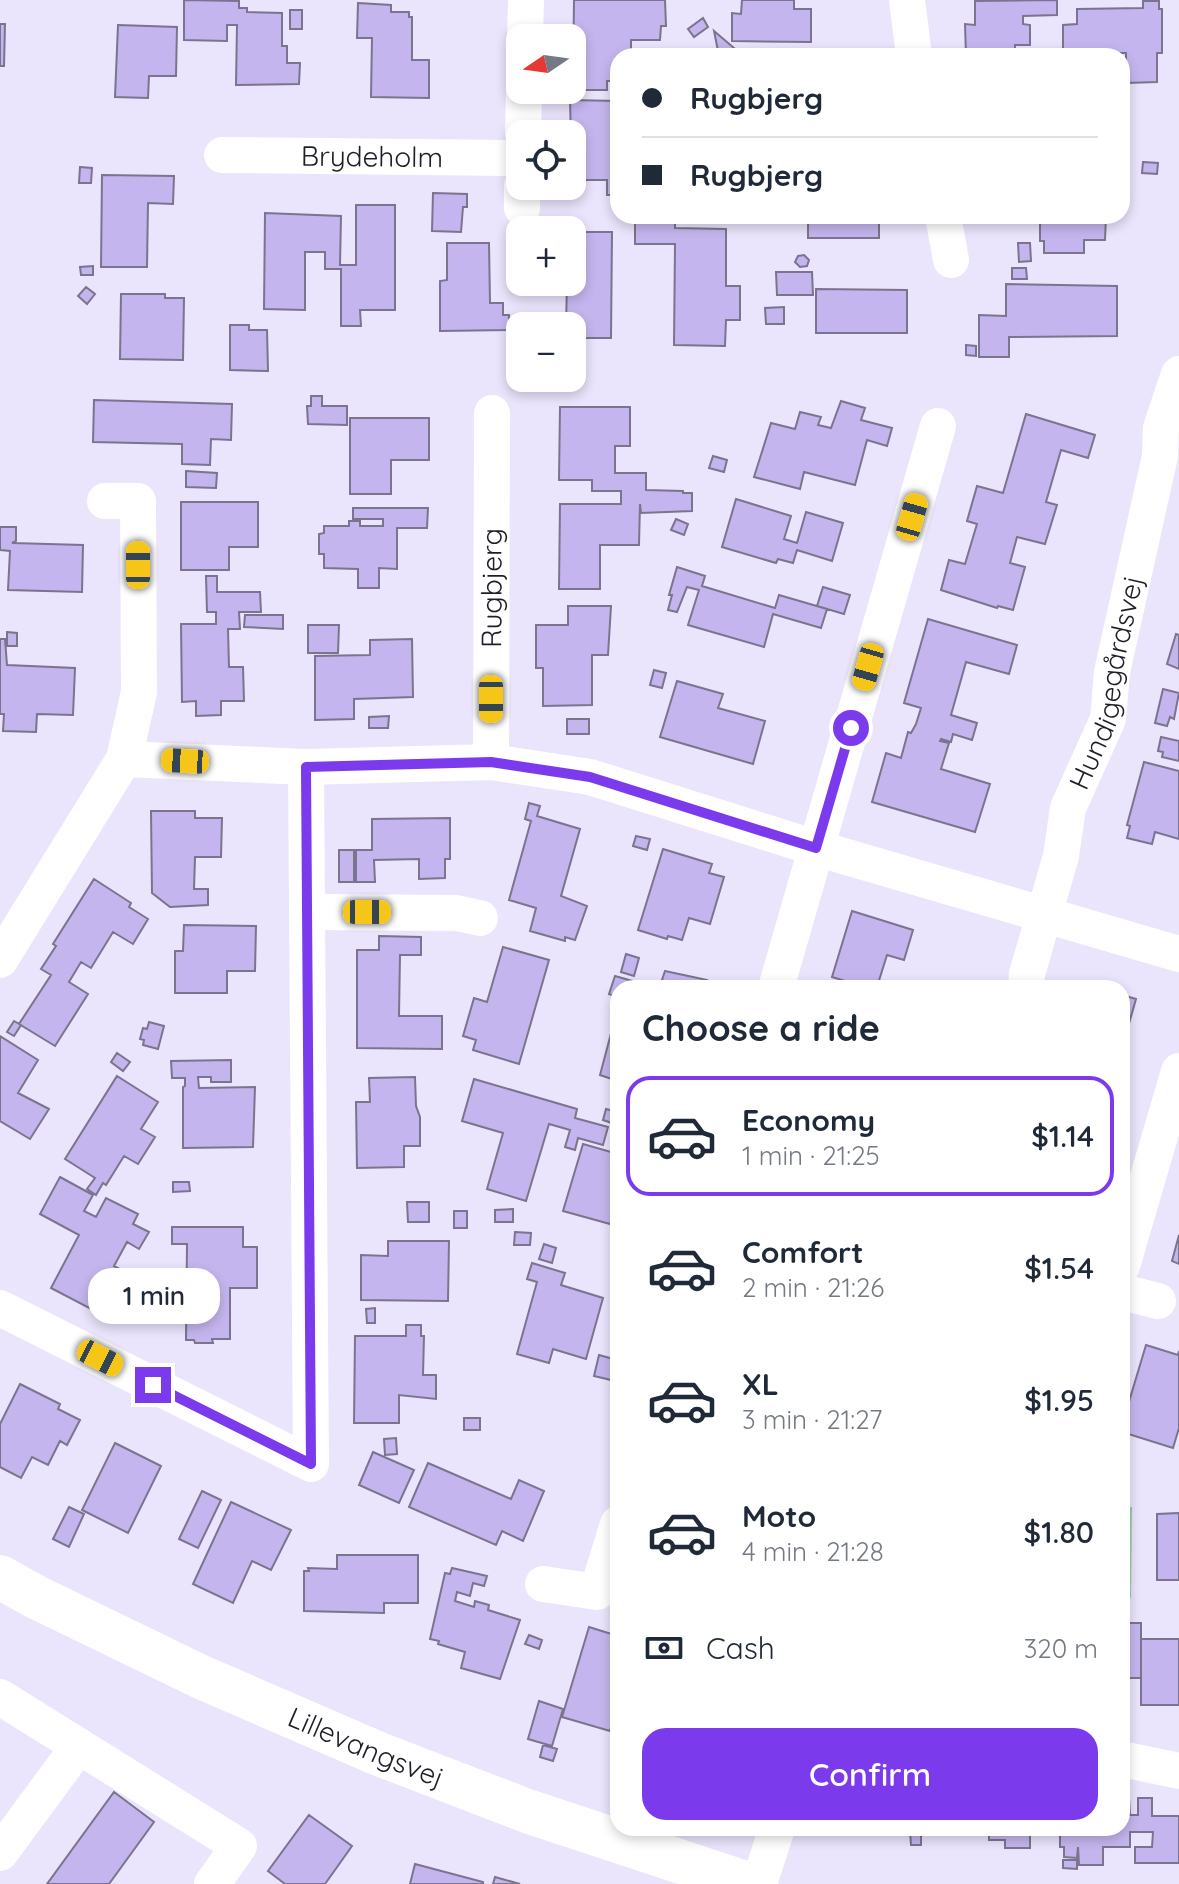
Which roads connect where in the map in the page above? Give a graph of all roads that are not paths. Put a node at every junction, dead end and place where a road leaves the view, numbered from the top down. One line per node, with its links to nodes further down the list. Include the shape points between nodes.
1 (526, 0): 3 (street)
2 (907, 0): 4 (street)
3 (525, 24)
4 (913, 48)
5 (222, 155): 6 (street, Brydeholm)
6 (506, 158)
7 (944, 224): 8 (street)
8 (951, 260)
9 (1179, 374): 18 (street, Hundigegårdsvej, via 1161,428 1160,456 1112,672 1108,719 1068,808)
10 (492, 413): 14 (street, Rugbjerg)
11 (938, 426): 16 (street)
12 (105, 501): 13 (street, via 138,501 139,692)
13 (124, 759): 15 (street); 21 (street)
14 (491, 762): 15 (street); 16 (street, via 590,777)
15 (306, 767): 17 (street)
16 (816, 848): 18 (street); 22 (street)
17 (308, 912): 19 (street, via 456,913); 28 (street, via 315,1475)
18 (1046, 913): 20 (street); 23 (street, Hundigegårdsvej)
19 (480, 918)
20 (1179, 954)
21 (0, 960)
22 (778, 980)
23 (1027, 980)
24 (1179, 1071): 25 (street)
25 (1130, 1239)
26 (1130, 1294): 27 (street)
27 (1158, 1301)
28 (0, 1308)
29 (610, 1550): 31 (street, via 597,1592)
30 (0, 1577): 39 (street, Lillevangsvej, via 201,1677 379,1754 527,1811)
31 (543, 1584)
32 (0, 1697): 33 (street)
33 (79, 1746): 37 (street); 38 (street, via 239,1846)
34 (1130, 1761): 35 (street)
35 (1179, 1771)
36 (774, 1836): 40 (street)
37 (0, 1853)
38 (212, 1884)
39 (748, 1884)
40 (759, 1884)

